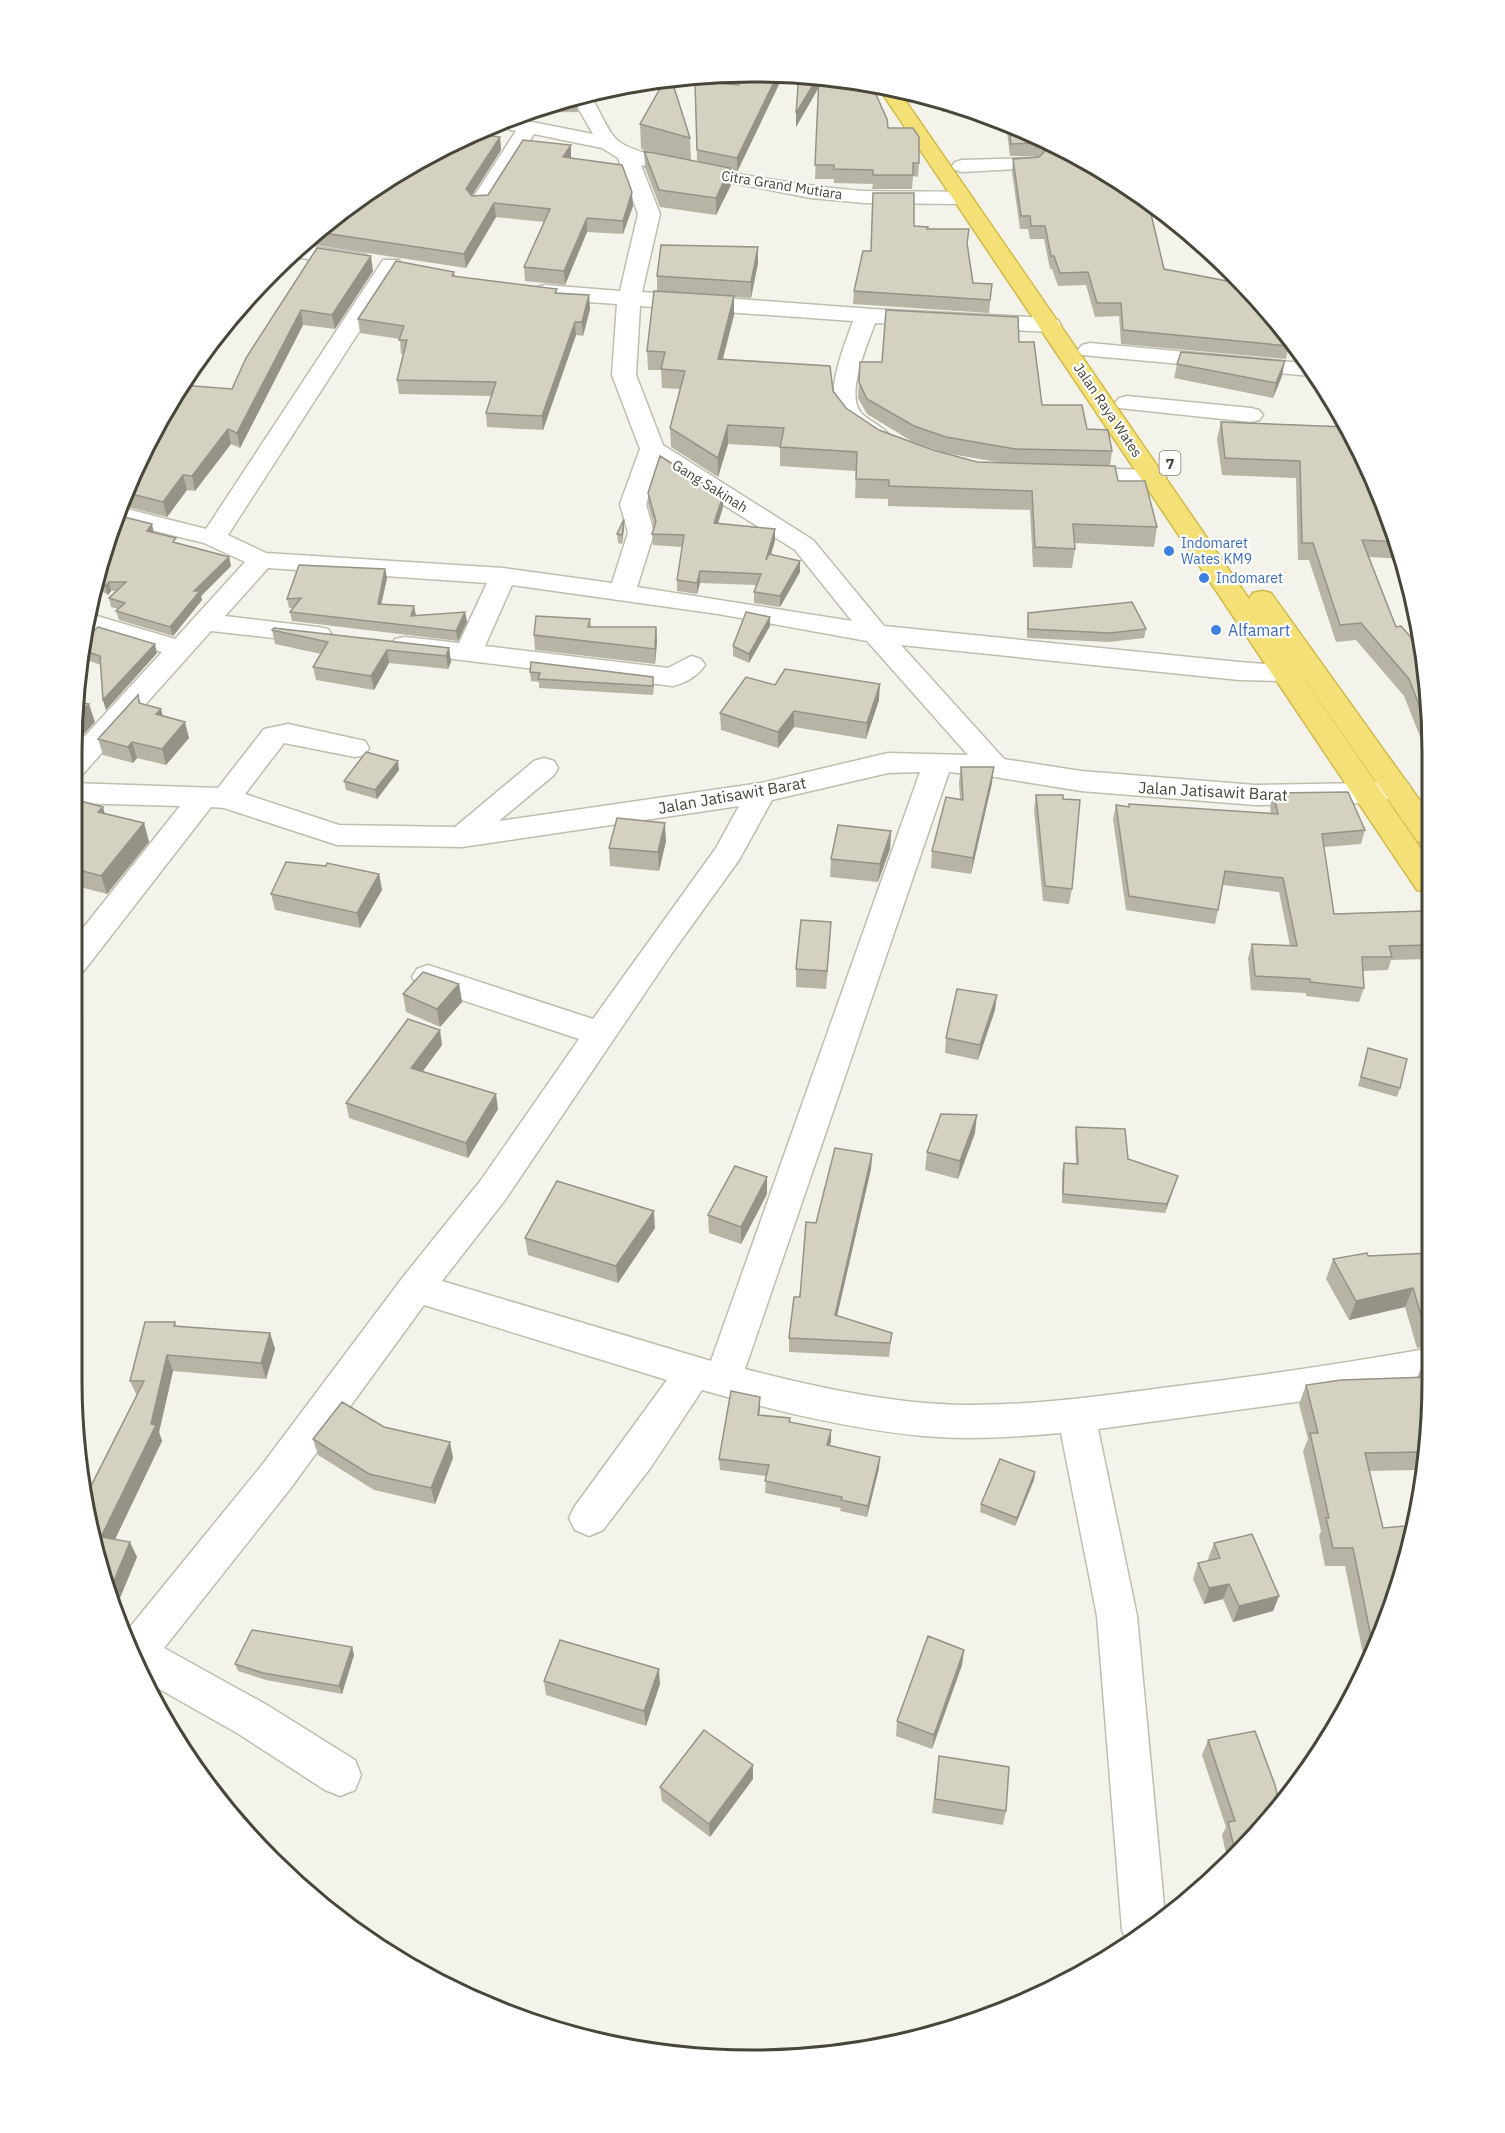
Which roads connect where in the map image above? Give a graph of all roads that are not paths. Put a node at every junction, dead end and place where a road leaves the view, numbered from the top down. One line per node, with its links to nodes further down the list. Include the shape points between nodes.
1 (893, 97): 10 (highway, Jalan Raya Wates)
2 (586, 103): 6 (street)
3 (919, 103): 9 (highway, Jalan Raya Wates / 7)
4 (520, 125): 5 (street, Citra Grand Mutiara)
5 (529, 126): 6 (street, Citra Grand Mutiara); 11 (street)
6 (608, 143): 7 (street, Citra Grand Mutiara)
7 (627, 156): 10 (street, Citra Grand Mutiara, via 811,192); 14 (street, via 649,214)
8 (1030, 164): 9 (street)
9 (962, 166): 17 (highway, Jalan Raya Wates / 7)
10 (961, 198): 16 (highway, Jalan Raya Wates)
11 (480, 204)
12 (307, 253): 27 (street, via 402,266)
13 (523, 290): 14 (street)
14 (629, 299): 15 (street); 22 (street, via 624,375)
15 (866, 316): 16 (street); 21 (street, via 843,387 846,408 870,432)
16 (1050, 325): 23 (highway, Jalan Raya Wates)
17 (1090, 350): 18 (street); 19 (highway, Jalan Raya Wates / 7)
18 (1302, 369)
19 (1127, 403): 20 (street); 23 (highway, Jalan Raya Wates / 7)
20 (1251, 415)
21 (896, 446)
22 (652, 449): 30 (street, via 633,504 641,533); 33 (street, Gang Sakinah, via 804,545)
23 (1165, 473): 24 (street); 39 (highway, Jalan Raya Wates)
24 (1048, 474)
25 (1201, 507): 45 (highway, Jalan Raya Wates, via 1312,672)
26 (126, 516): 27 (street)
27 (213, 538): 28 (street)
28 (261, 560): 29 (street); 31 (street)
29 (502, 576): 30 (street); 37 (street)
30 (622, 593): 33 (street)
31 (204, 622): 34 (street); 36 (street)
32 (95, 624): 36 (street)
33 (876, 634): 39 (street, via 1239,671); 44 (street, Gang Sakinah)
34 (342, 638)
35 (377, 641): 37 (street)
36 (180, 649): 41 (street)
37 (469, 652): 38 (street, via 673,677)
38 (691, 665)
39 (1283, 672): 45 (highway, Jalan Raya Wates)
40 (355, 748): 48 (street, via 295,734 276,735)
41 (82, 757)
42 (938, 762): 44 (street, Jalan Jatisawit Barat); 47 (street, Jalan Jatisawit Barat, via 888,763); 57 (street)
43 (544, 768): 50 (street)
44 (995, 768): 45 (street, Jalan Jatisawit Barat, via 1081,782 1255,795)
45 (1382, 790): 49 (highway, Jalan Raya Wates); 51 (highway, Jalan Raya Wates)
46 (82, 793): 48 (street, Jalan Jatisawit Barat)
47 (761, 793): 50 (street, Jalan Jatisawit Barat); 54 (street, via 728,853)
48 (215, 798): 50 (street, Jalan Jatisawit Barat, via 337,836); 52 (street)
49 (1422, 828)
50 (462, 837)
51 (1422, 870)
52 (82, 952)
53 (428, 977): 54 (street)
54 (602, 1034): 55 (street, via 493,1190)
55 (416, 1288): 57 (street); 60 (street, via 276,1477)
56 (1422, 1366): 58 (street, via 1352,1379)
57 (708, 1377): 58 (street, via 890,1415 994,1422); 59 (street, via 637,1455)
58 (1076, 1415): 63 (street, via 1117,1616)
59 (589, 1518)
60 (138, 1646)
61 (144, 1660): 62 (street, via 252,1719)
62 (340, 1775)
63 (1144, 1924)

